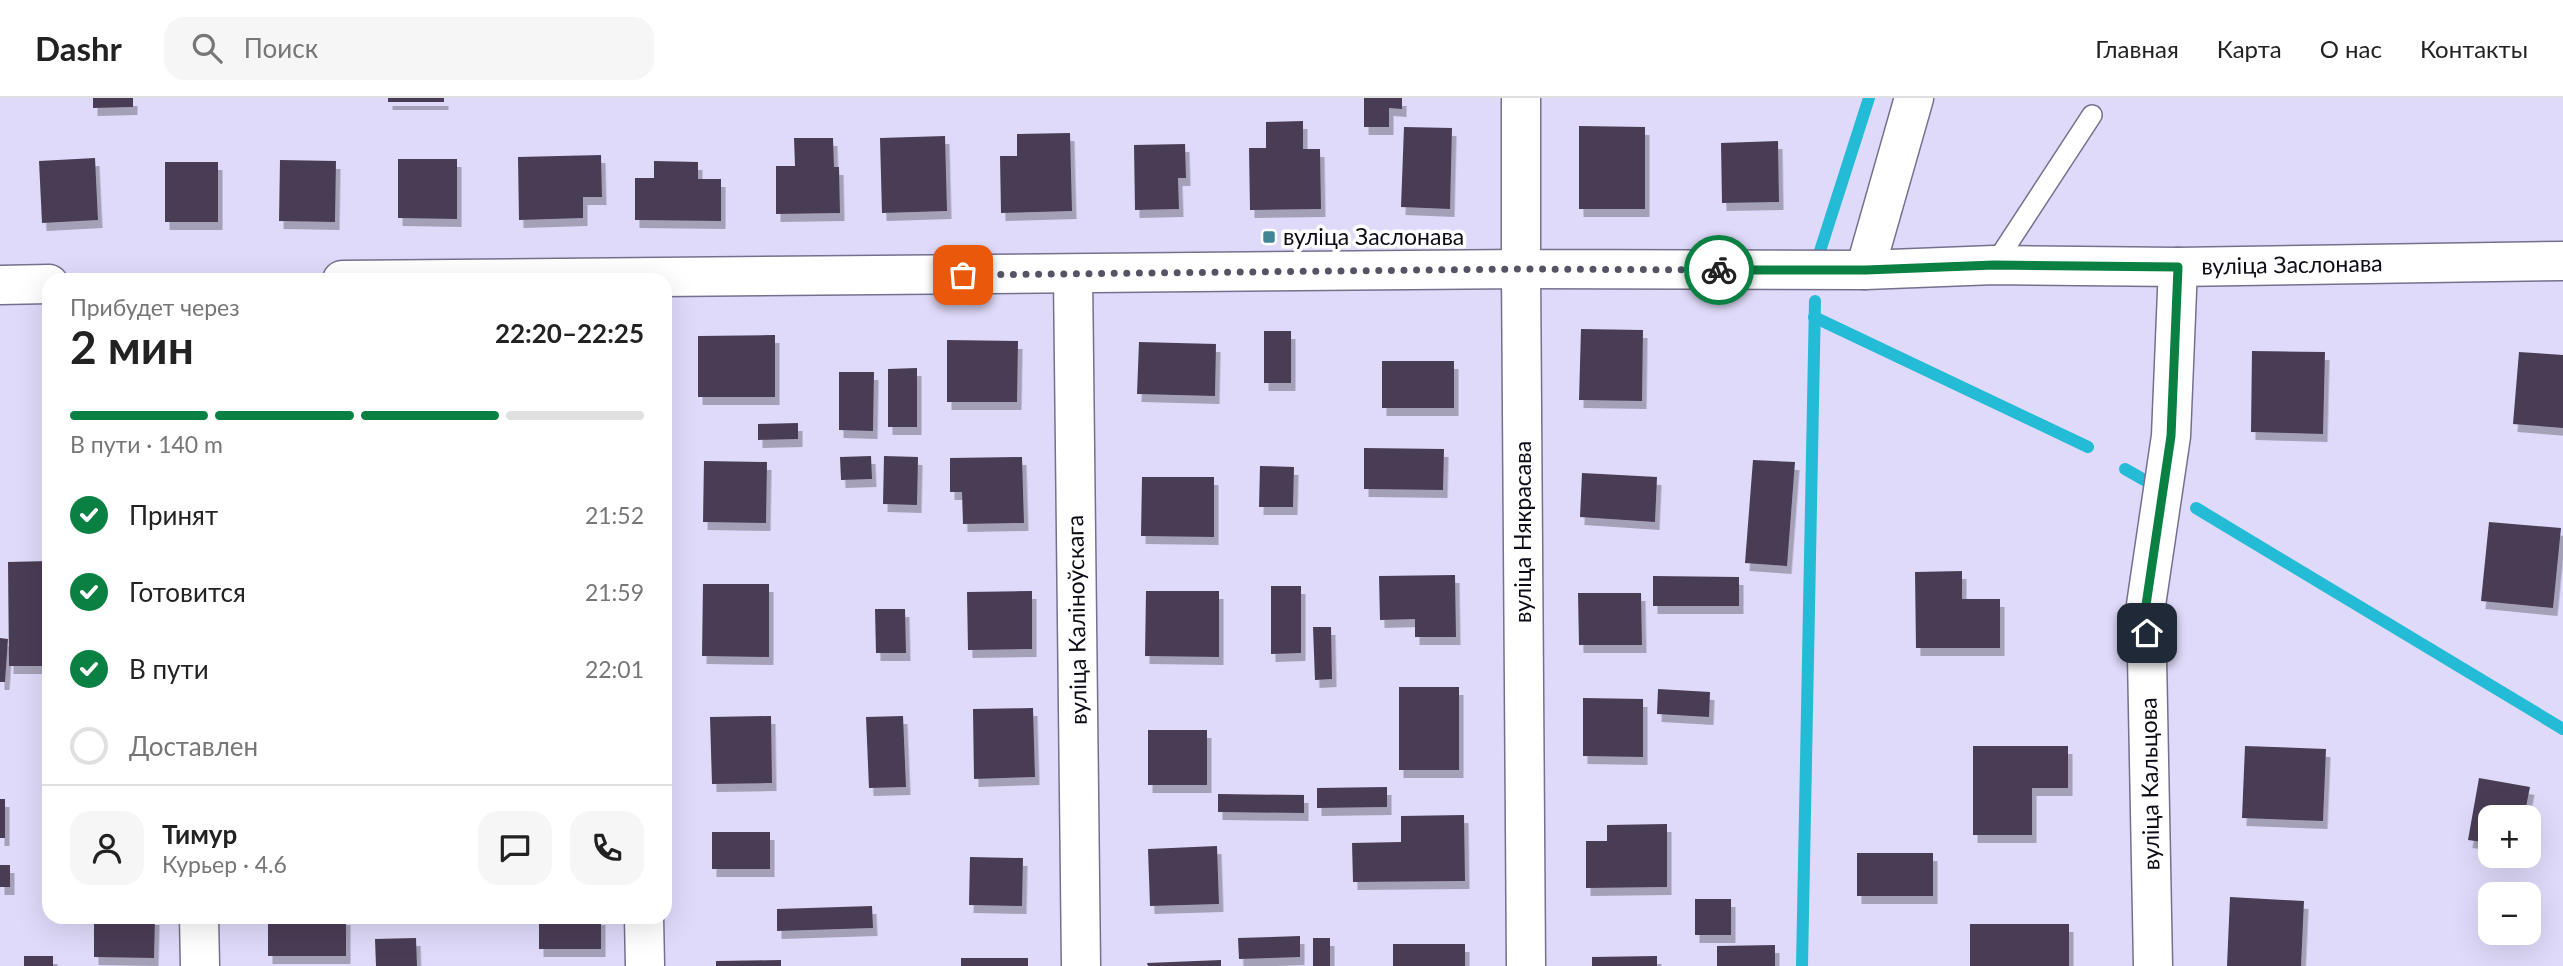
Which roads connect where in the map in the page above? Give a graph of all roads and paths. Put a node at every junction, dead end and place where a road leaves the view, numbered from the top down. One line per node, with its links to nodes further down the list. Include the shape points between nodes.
1 (1521, 98): 7 (street, вуліца Някрасава)
2 (1914, 98): 8 (street)
3 (2092, 115): 5 (lane)
4 (2563, 261): 6 (street, вуліца Заслонава)
5 (1994, 265): 6 (street, вуліца Заслонава); 8 (street, вуліца Заслонава)
6 (2178, 267): 19 (street, вуліца Кальцова, via 2171,436 2146,605)
7 (1521, 269): 8 (street, вуліца Заслонава); 9 (street, вуліца Заслонава); 18 (street, вуліца Някрасава)
8 (1866, 270)
9 (1073, 275): 10 (street, вуліца Заслонава); 17 (street, вуліца Каліноўскага)
10 (672, 278)
11 (42, 284): 12 (street)
12 (0, 285)
13 (199, 924): 15 (street)
14 (645, 924): 16 (street)
15 (200, 966)
16 (645, 966)
17 (1081, 966)
18 (1526, 966)
19 (2153, 966)

